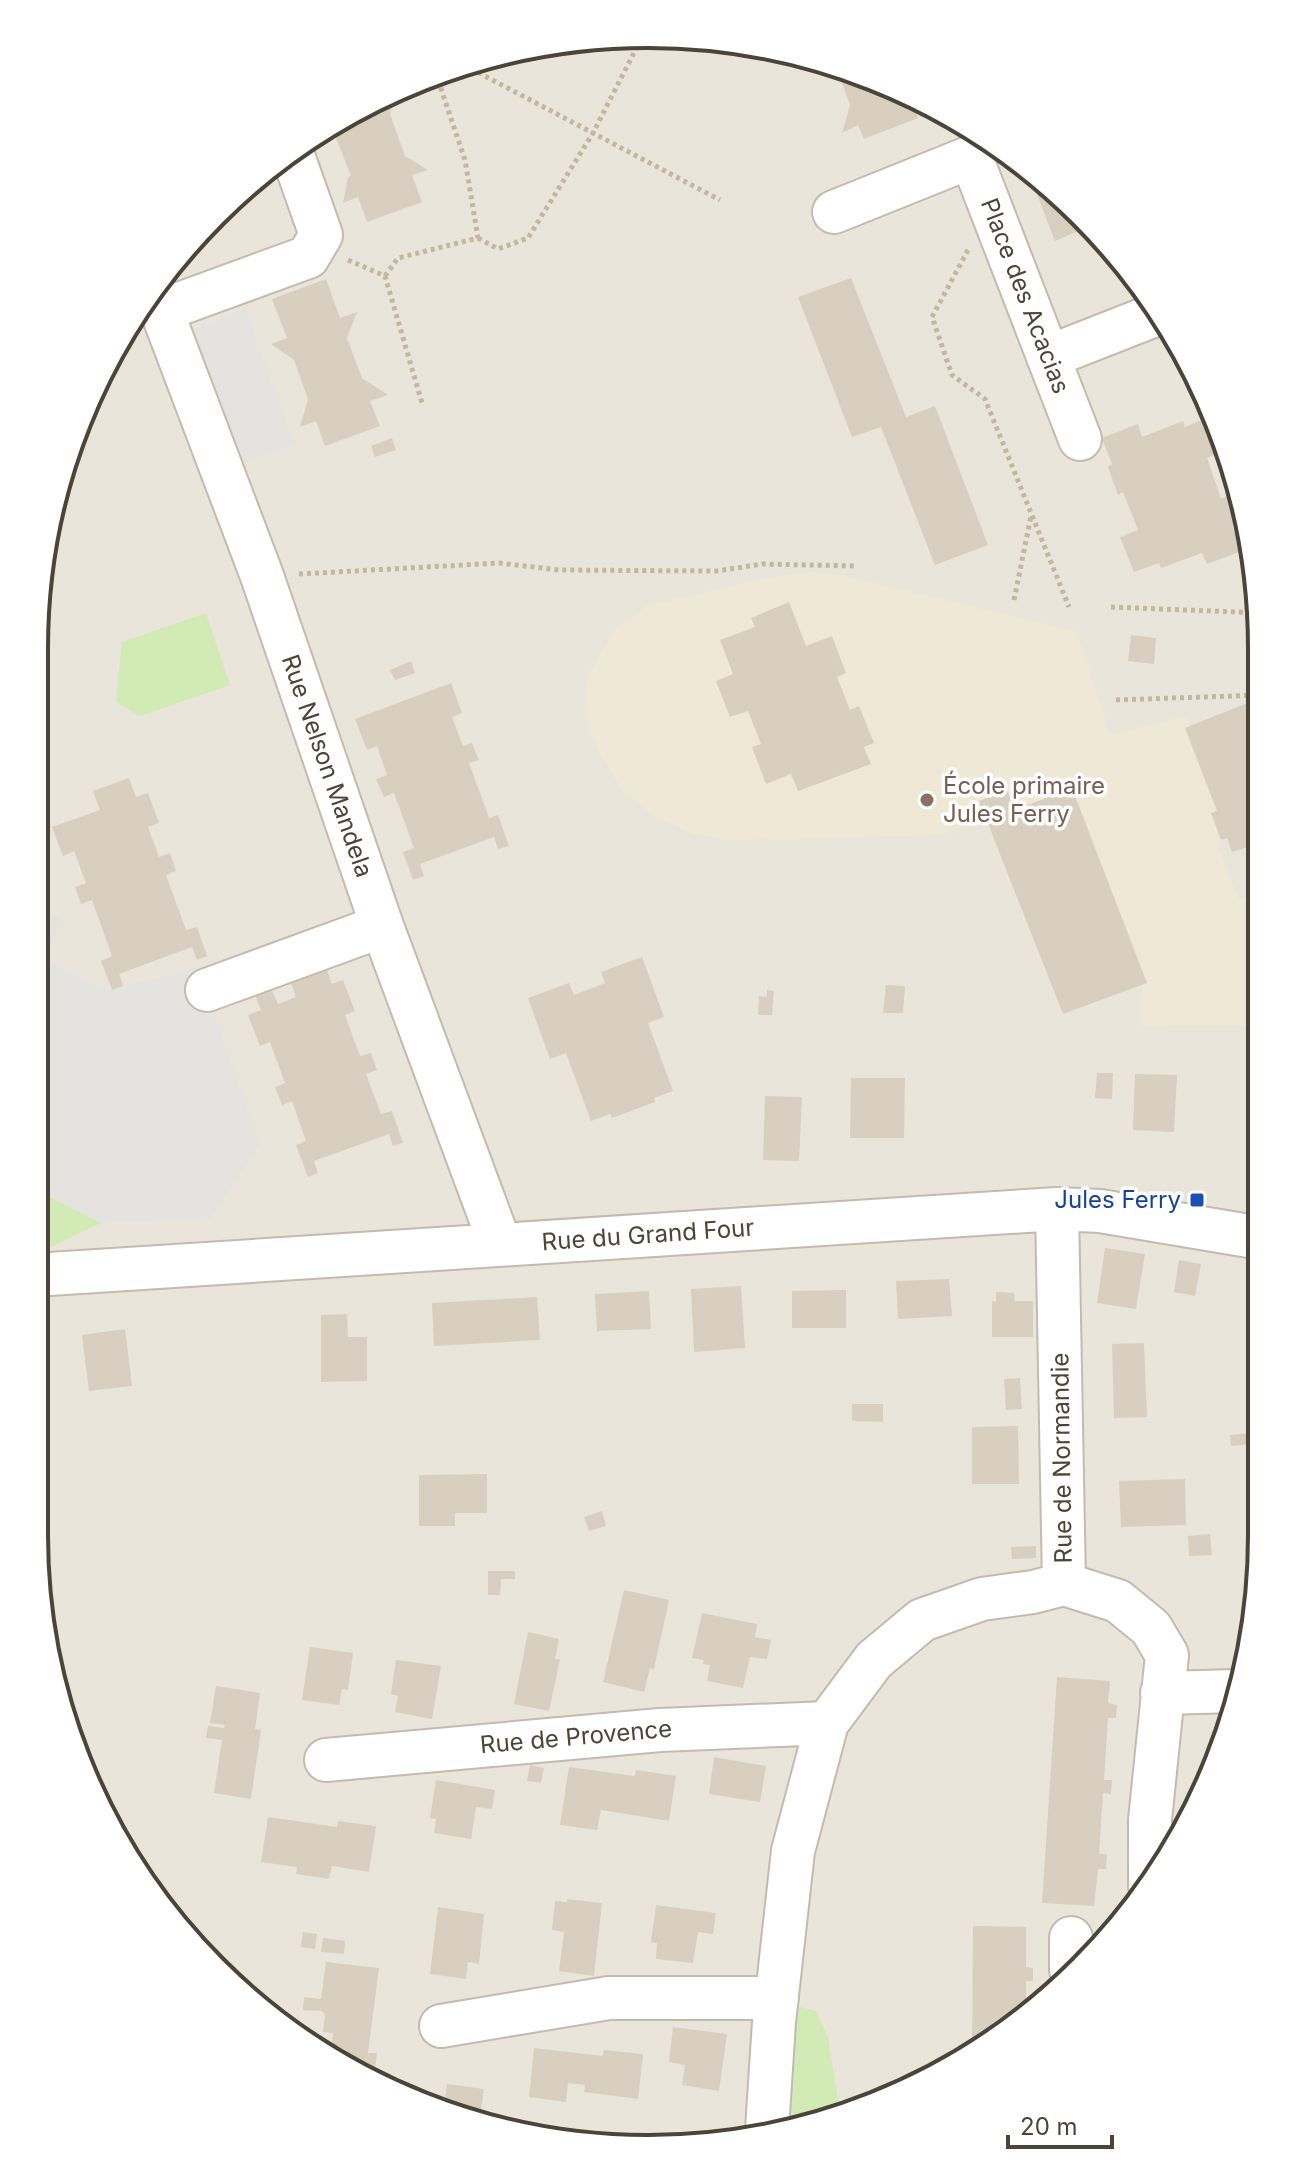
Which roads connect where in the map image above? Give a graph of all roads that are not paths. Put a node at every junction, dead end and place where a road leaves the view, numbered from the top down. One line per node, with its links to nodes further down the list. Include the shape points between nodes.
1 (296, 163): 3 (street, via 321,235 308,257)
2 (834, 212): 6 (street, Place des Acacias, via 971,157)
3 (162, 297)
4 (158, 303): 8 (street, Rue Nelson Mandela, via 262,576)
5 (1149, 317): 6 (street)
6 (1048, 357): 7 (street, Place des Acacias)
7 (1080, 439)
8 (382, 926): 9 (street); 12 (street, Rue Nelson Mandela)
9 (207, 990)
10 (1057, 1209): 11 (street, Rue du Grand Four); 12 (street, Rue du Grand Four); 14 (street, Rue de Normandie)
11 (1248, 1236)
12 (500, 1244): 13 (street, Rue du Grand Four)
13 (48, 1274)
14 (1064, 1584): 16 (street, Rue de Normandie, via 1118,1601 1151,1628 1167,1655); 17 (street, via 982,1599 922,1620 874,1660)
15 (1228, 1691): 16 (street)
16 (1162, 1693): 19 (street, Rue de Normandie)
17 (827, 1723): 18 (street, Rue de Provence, via 660,1730); 20 (street, via 793,1851)
18 (326, 1760)
19 (1150, 1863)
20 (777, 1998): 21 (street, via 609,1998); 22 (street)
21 (441, 2026)
22 (767, 2122)

